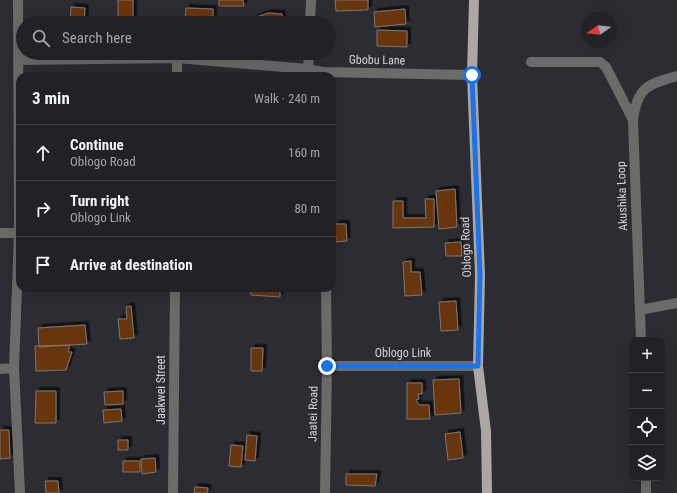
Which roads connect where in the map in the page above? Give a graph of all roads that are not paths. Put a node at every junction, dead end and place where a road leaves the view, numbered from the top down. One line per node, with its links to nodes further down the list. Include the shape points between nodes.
1 (18, 0): 4 (street)
2 (311, 0): 5 (street)
3 (474, 0): 16 (main road, Oblogo Road)
4 (18, 16)
5 (310, 16)
6 (18, 60): 12 (street)
7 (177, 60): 13 (street)
8 (201, 60): 11 (street, Gbobu Lane)
9 (309, 60): 11 (street)
10 (531, 62): 18 (street, via 600,62 606,67)
11 (308, 69): 14 (street, Gbobu Lane)
12 (18, 72)
13 (176, 72)
14 (317, 72)
15 (336, 74): 16 (street, Gbobu Lane)
16 (472, 75): 28 (main road, Oblogo Road, via 480,275)
17 (677, 76): 18 (street, Akushika Loop, via 646,86 635,104)
18 (633, 120): 25 (street, Akushika Loop)
19 (0, 233): 20 (street)
20 (16, 233)
21 (17, 292): 30 (street)
22 (175, 292): 33 (street, Jaakwei Street)
23 (326, 292): 27 (street, Jaatei Road)
24 (677, 303): 25 (street)
25 (640, 310): 26 (street, Akushika Loop)
26 (641, 337)
27 (327, 366): 28 (street, Oblogo Link); 34 (street, Jaatei Road)
28 (478, 366): 35 (main road, Oblogo Road, via 486,430)
29 (0, 368): 30 (street)
30 (14, 368): 32 (street)
31 (646, 481): 36 (street)
32 (20, 493)
33 (173, 493)
34 (325, 493)
35 (487, 493)
36 (646, 493)

